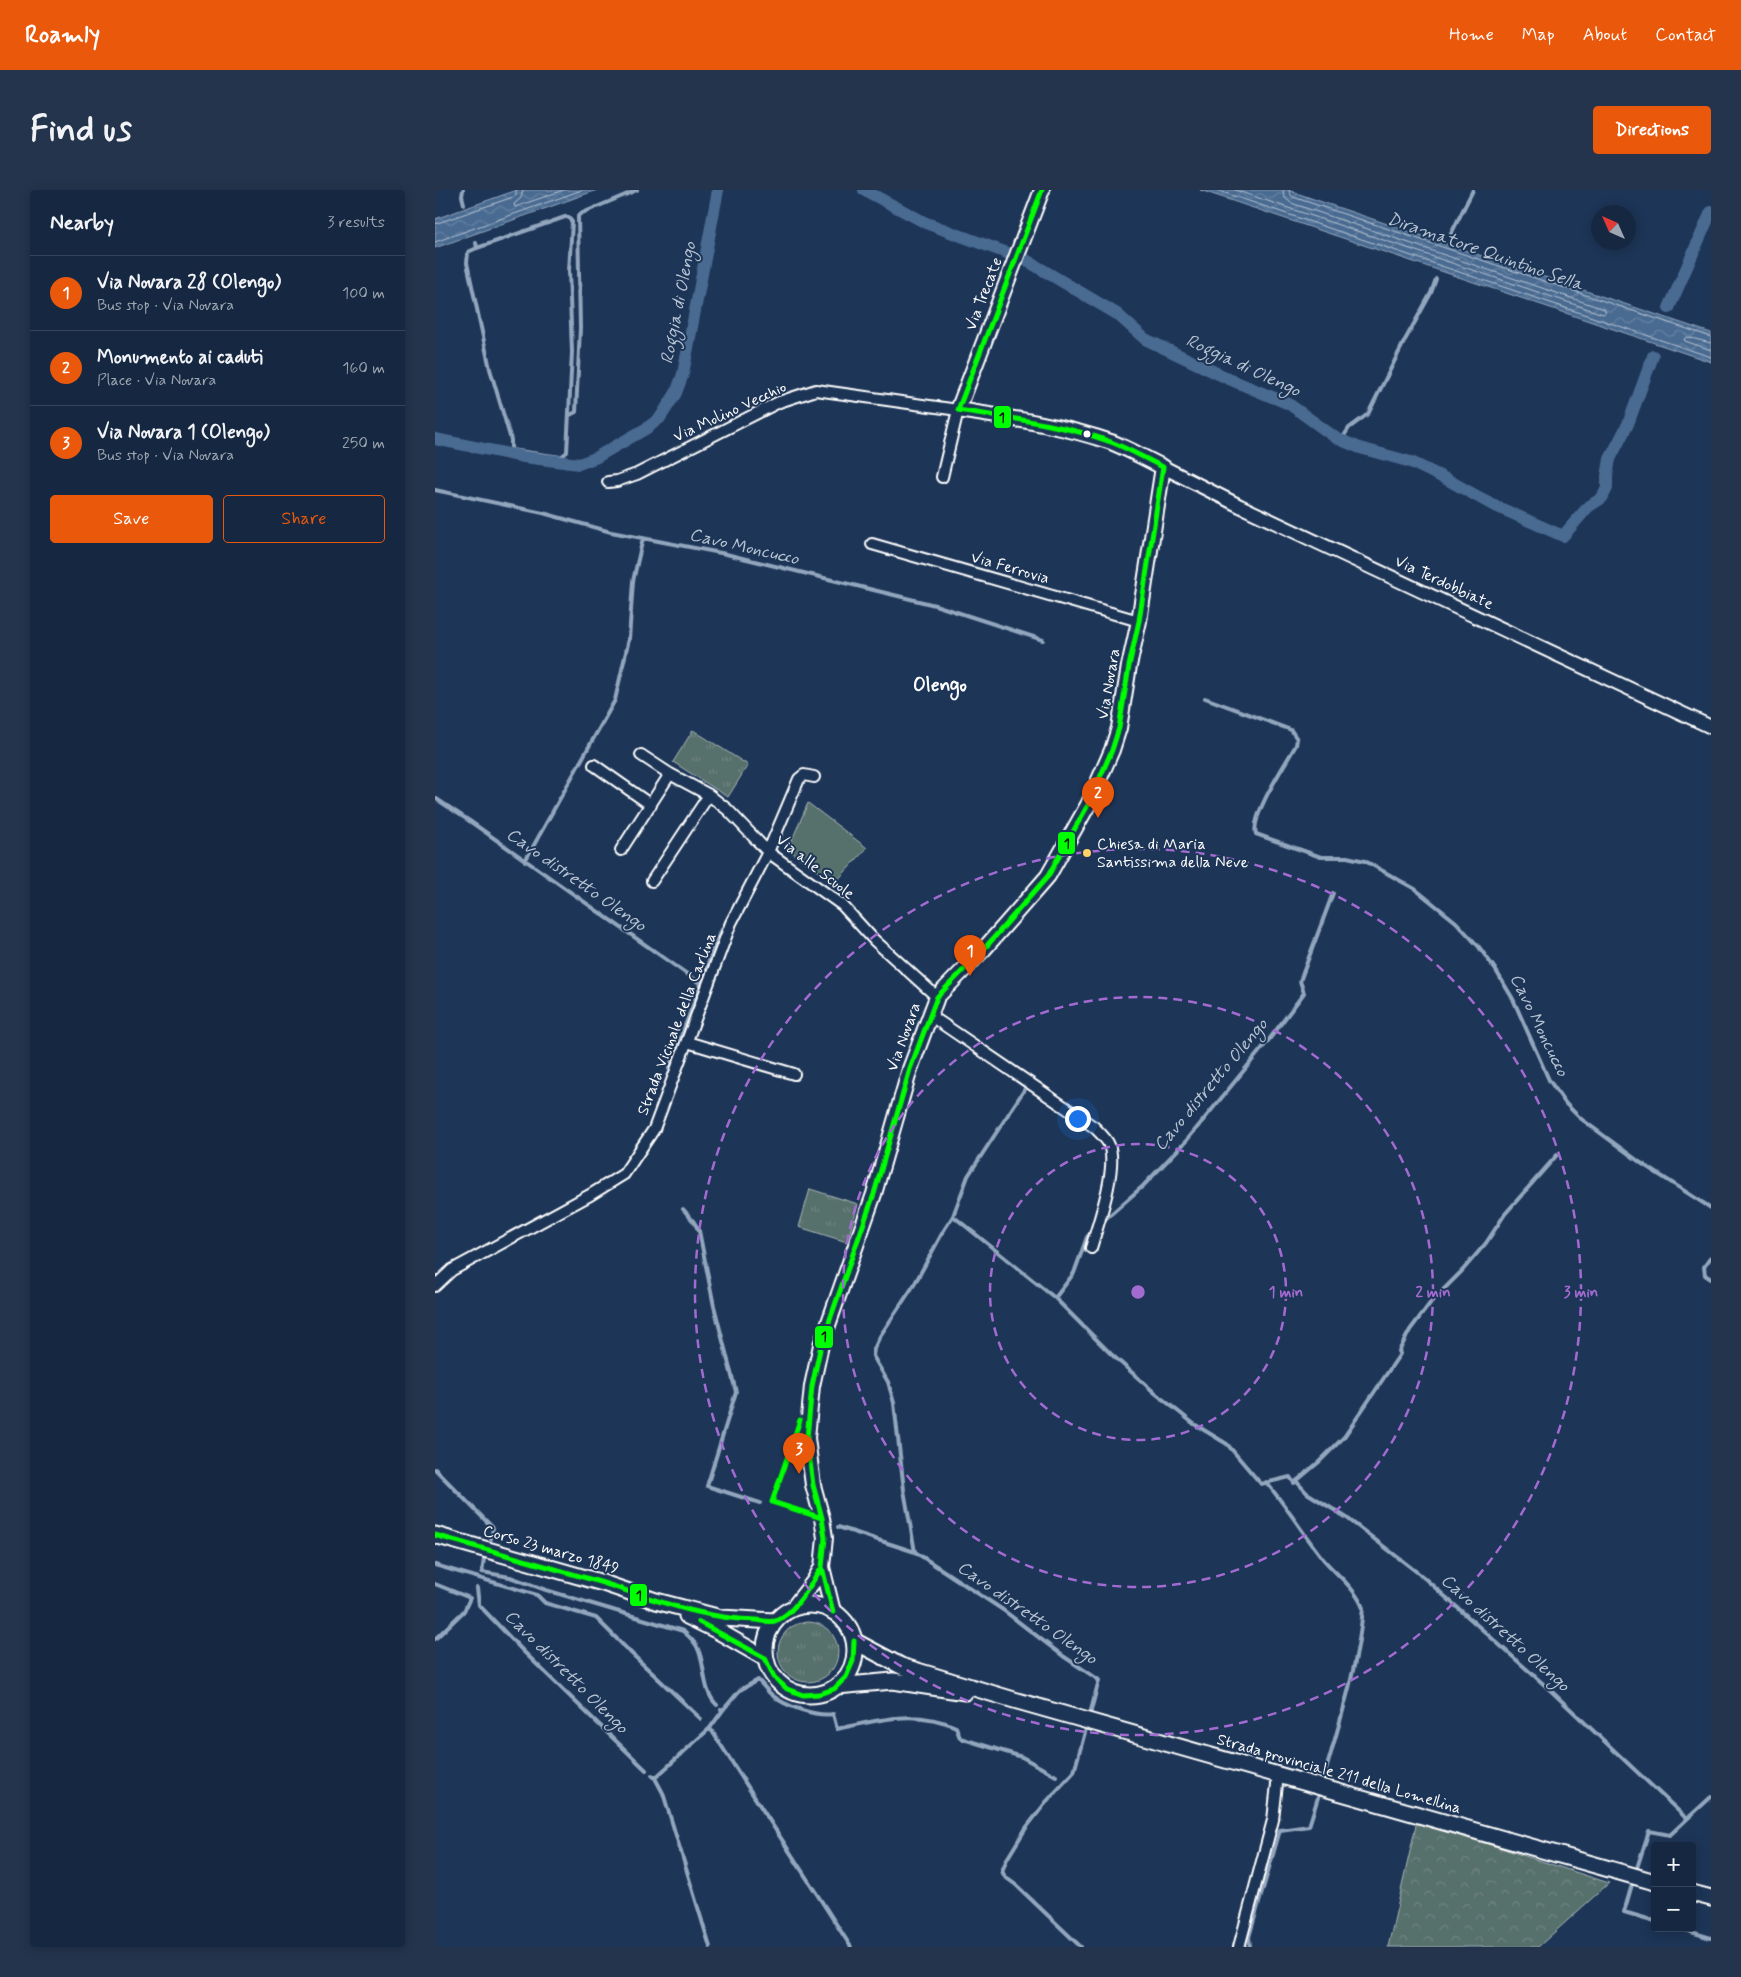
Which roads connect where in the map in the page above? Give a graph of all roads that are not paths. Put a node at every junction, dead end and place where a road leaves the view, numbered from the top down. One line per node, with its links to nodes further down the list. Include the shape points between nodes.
1 (1042, 190): 2 (main road, Via Trecate)
2 (958, 410): 3 (main road, via 1025,420 1084,435 1112,443); 4 (street, Via Trecate); 5 (street, Via Molino Vecchio, via 816,390 779,402 637,474)
3 (1163, 467): 7 (main road, Via Novara); 8 (street, Via Terdobbiate)
4 (942, 477)
5 (608, 482)
6 (872, 544): 7 (street, Via Ferrovia)
7 (1139, 621): 18 (main road, Via Novara, via 1119,728 1088,804 1049,876 984,950)
8 (1711, 727)
9 (641, 755): 11 (street, Via alle Scuole)
10 (594, 765): 14 (street)
11 (669, 774): 13 (street, Via alle Scuole); 14 (street)
12 (814, 777): 16 (street, Strada Vicinale della Carlina, via 803,775 799,779)
13 (709, 795): 16 (street, Via alle Scuole); 17 (street)
14 (651, 805): 15 (street)
15 (621, 850)
16 (768, 852): 18 (street, Via alle Scuole, via 842,905 874,940); 20 (street, Strada Vicinale della Carlina, via 731,923)
17 (652, 881)
18 (937, 997): 19 (main road, Via Novara)
19 (931, 1016): 22 (street, via 1094,1127 1109,1144 1112,1161 1107,1191); 25 (main road, Via Novara, via 910,1069 874,1194 821,1345 812,1386 807,1438 825,1538)
20 (687, 1042): 21 (street); 23 (street, Strada Vicinale della Carlina, via 654,1128 624,1174 452,1270)
21 (794, 1074)
22 (1091, 1248)
23 (435, 1286)
24 (435, 1535): 26 (main road, Corso 23 marzo 1849)
25 (822, 1566): 27 (main road); 28 (main road)
26 (656, 1601): 29 (main road, Corso 23 marzo 1849, via 721,1618); 31 (main road, Corso 23 marzo 1849)
27 (792, 1609): 28 (main road, via 812,1605); 29 (main road)
28 (833, 1612): 30 (main road, via 846,1624)
29 (775, 1621): 31 (main road, via 767,1634)
30 (854, 1640): 32 (main road, via 852,1667); 33 (main road, via 901,1666)
31 (765, 1658): 32 (main road, via 775,1680 796,1694 817,1695)
32 (837, 1686): 33 (main road, via 893,1681)
33 (1014, 1700): 34 (main road, Strada provinciale 211 della Lomellina)
34 (1278, 1775): 35 (main road, Strada provinciale 211 della Lomellina); 38 (street, via 1273,1820)
35 (1651, 1881)
36 (1696, 1894): 37 (main road)
37 (1711, 1898)
38 (1239, 1947)

